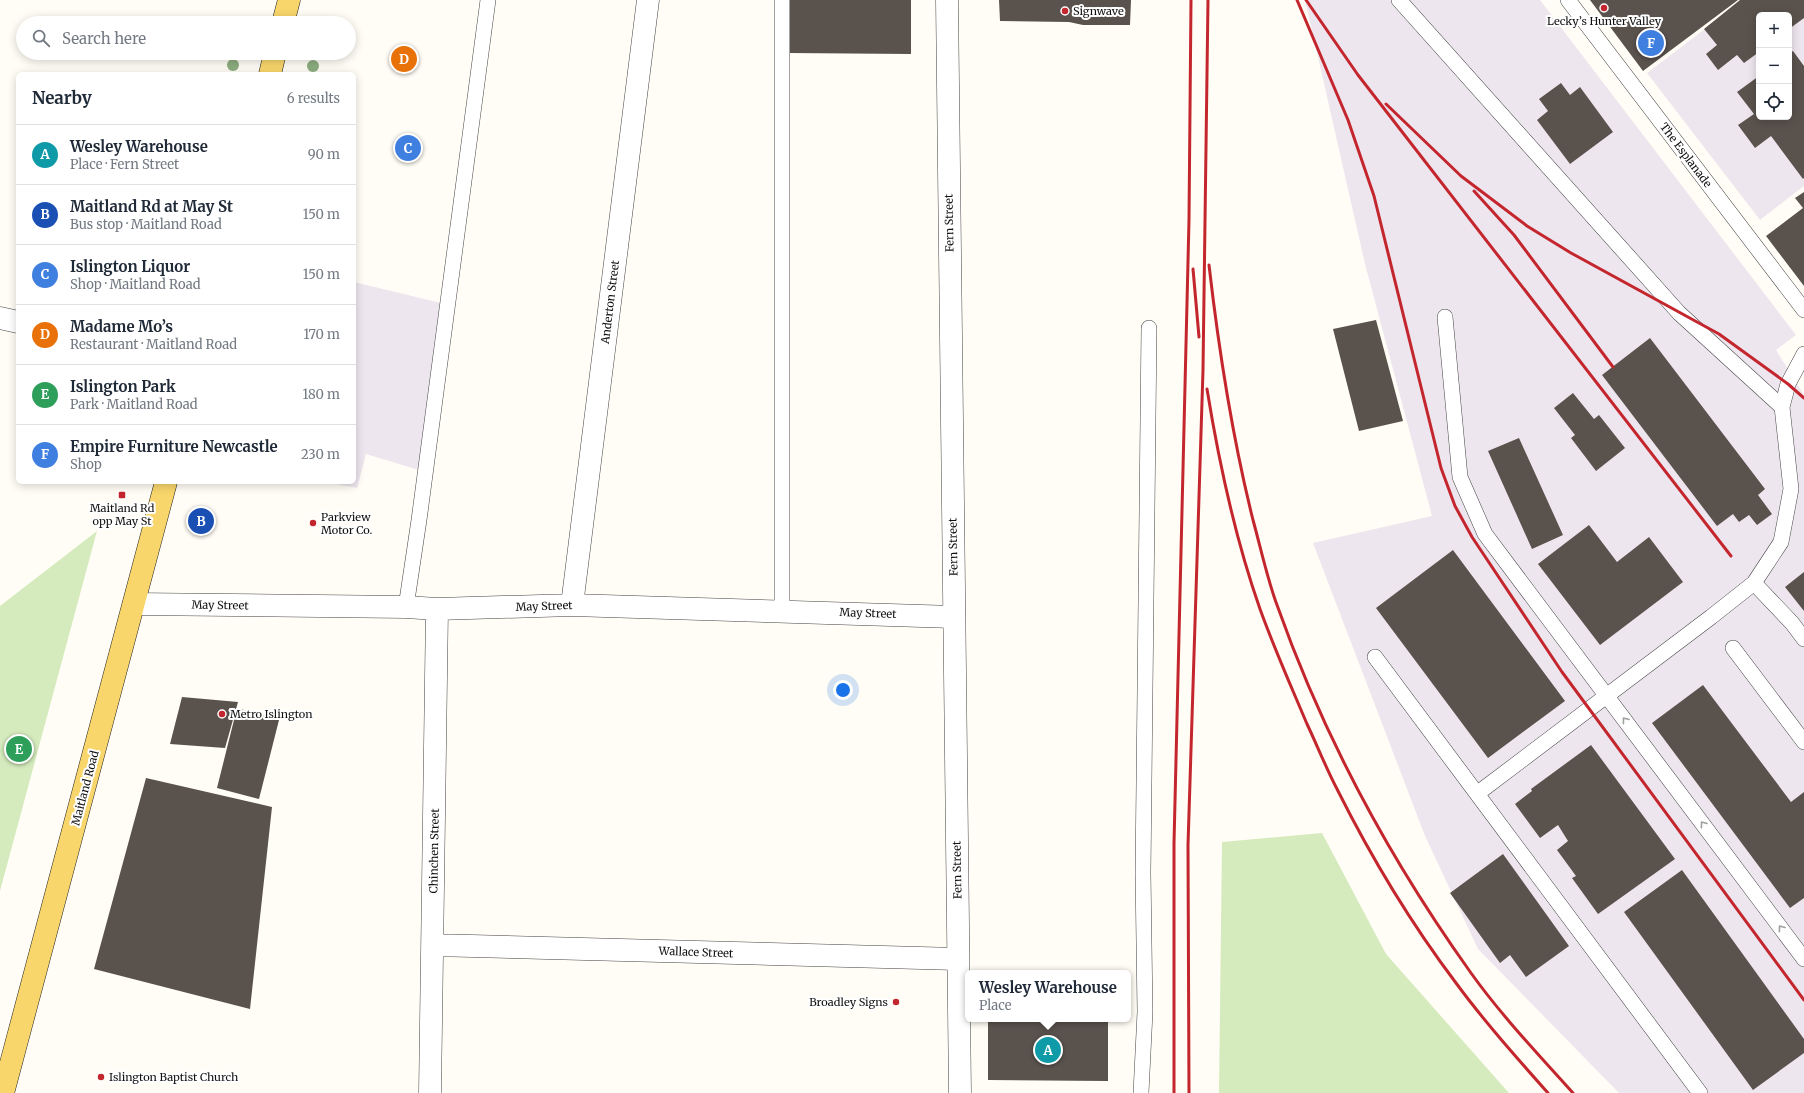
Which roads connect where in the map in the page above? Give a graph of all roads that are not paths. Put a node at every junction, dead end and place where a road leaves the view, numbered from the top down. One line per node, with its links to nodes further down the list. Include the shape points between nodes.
1 (289, 0): 8 (main road)
2 (488, 0): 22 (lane)
3 (648, 0): 21 (street, Anderton Street)
4 (782, 0): 24 (lane)
5 (947, 0): 25 (street, Fern Street)
6 (1398, 0): 17 (lane, via 1679,313)
7 (1568, 0): 11 (lane, The Esplanade)
8 (285, 16)
9 (273, 60): 10 (main road)
10 (270, 72)
11 (1804, 310)
12 (1445, 317): 29 (lane, via 1460,478 1485,534)
13 (0, 318): 14 (street)
14 (16, 322)
15 (1149, 328): 38 (lane, via 1143,873 1145,1012)
16 (1804, 354): 17 (lane, via 1788,384)
17 (1782, 407): 19 (lane, via 1791,489 1781,542)
18 (165, 484): 20 (main road, Maitland Road)
19 (1754, 583): 26 (lane); 29 (lane)
20 (134, 604): 22 (street, May Street); 35 (main road, Maitland Road)
21 (572, 605): 23 (street, May Street); 24 (street, May Street)
22 (406, 606): 23 (street, May Street)
23 (437, 609): 32 (street, Chinchen Street)
24 (782, 610): 25 (street, May Street)
25 (954, 617): 33 (street, Fern Street)
26 (1804, 639)
27 (1733, 648): 30 (lane)
28 (1375, 656): 31 (lane)
29 (1607, 696): 31 (lane); 34 (lane, one-way to 29)
30 (1804, 742)
31 (1478, 793): 39 (lane)
32 (433, 945): 33 (street, Wallace Street); 36 (street, Chinchen Street)
33 (958, 959): 37 (street, Fern Street)
34 (1804, 959)
35 (3, 1093)
36 (430, 1093)
37 (960, 1093)
38 (1141, 1093)
39 (1700, 1093)

